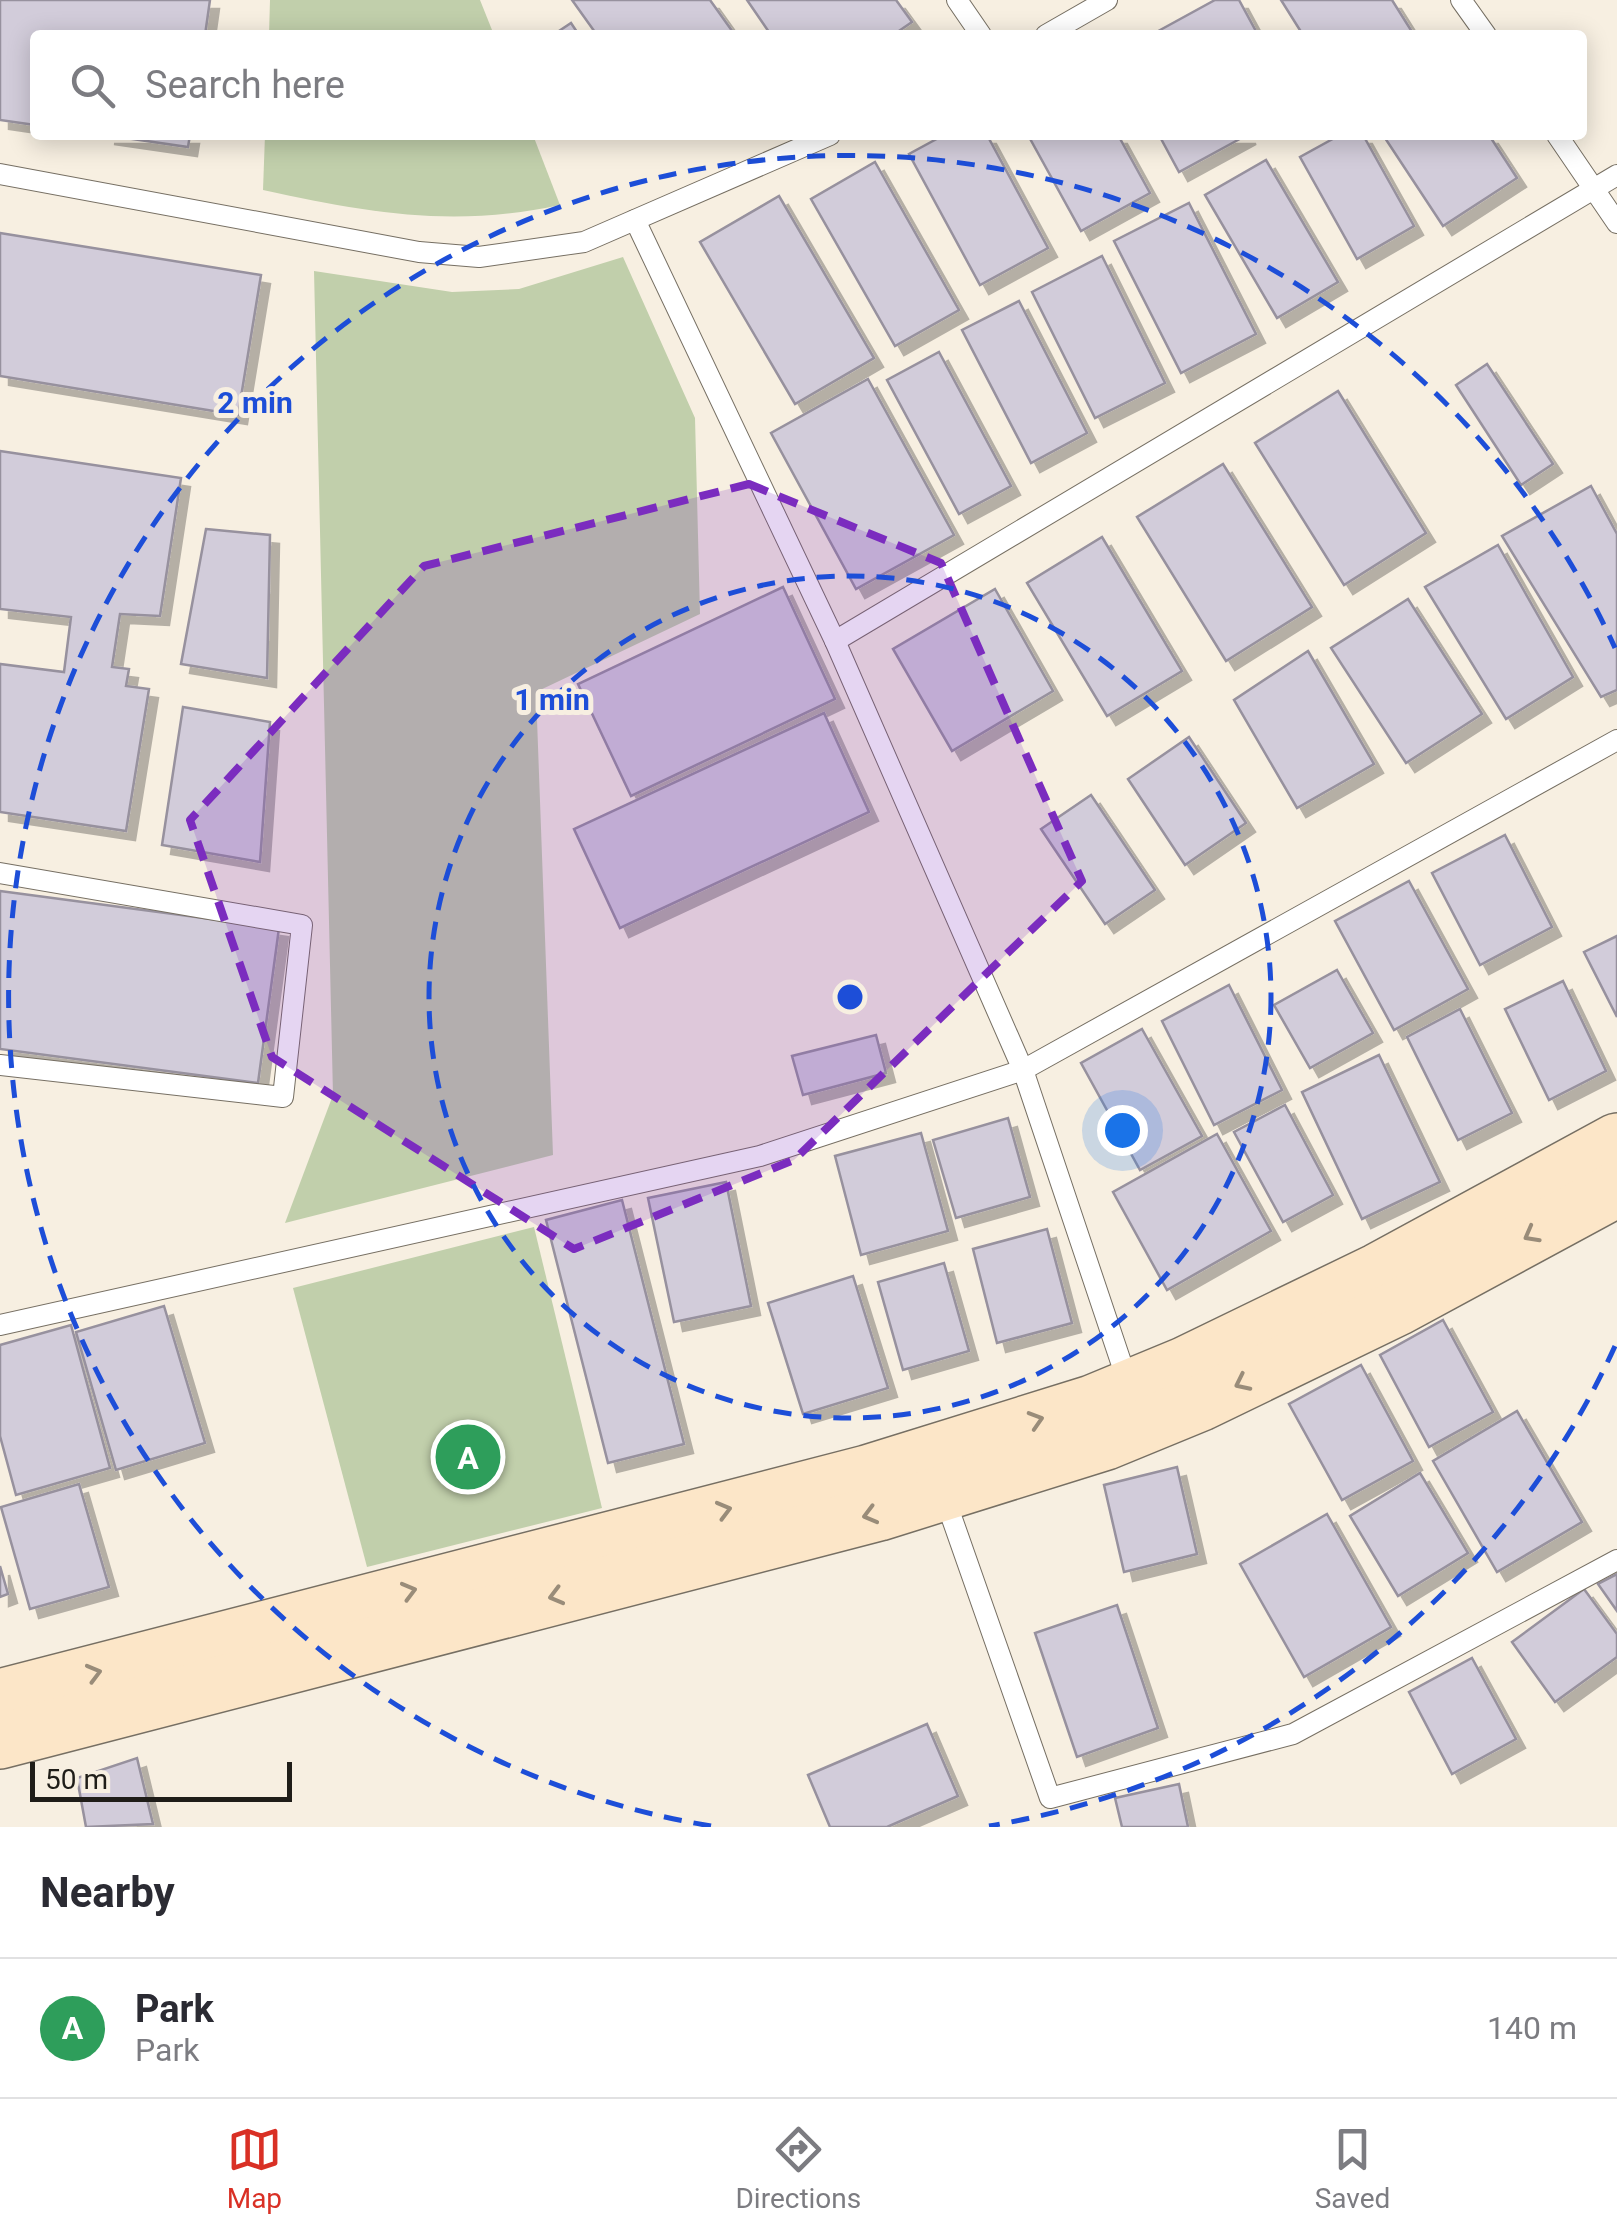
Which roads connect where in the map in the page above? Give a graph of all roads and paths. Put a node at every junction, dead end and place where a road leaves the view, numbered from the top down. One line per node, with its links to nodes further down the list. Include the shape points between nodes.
1 (957, 0): 4 (lane)
2 (1107, 0): 5 (lane)
3 (1461, 0): 6 (lane)
4 (978, 30)
5 (1055, 30)
6 (1482, 30)
7 (819, 140): 12 (lane)
8 (1560, 140): 11 (lane)
9 (0, 174): 12 (lane, via 419,252 480,257 584,242)
10 (1617, 175): 11 (lane)
11 (1594, 188): 13 (lane); 14 (lane)
12 (635, 220): 14 (lane)
13 (1617, 223)
14 (835, 641): 18 (lane)
15 (1617, 740): 18 (lane)
16 (0, 874): 17 (lane, via 302,925 284,1097)
17 (0, 1065)
18 (1023, 1070): 21 (lane, via 760,1156); 22 (lane)
19 (1617, 1141): 22 (main road)
20 (1617, 1189): 22 (main road, one-way to 22, via 1397,1308)
21 (0, 1325)
22 (1136, 1407): 23 (main road)
23 (936, 1473): 24 (lane, via 1050,1798 1293,1734); 25 (main road, one-way to 23); 26 (main road, one-way to 26)
24 (1617, 1560)
25 (0, 1698)
26 (0, 1741)

